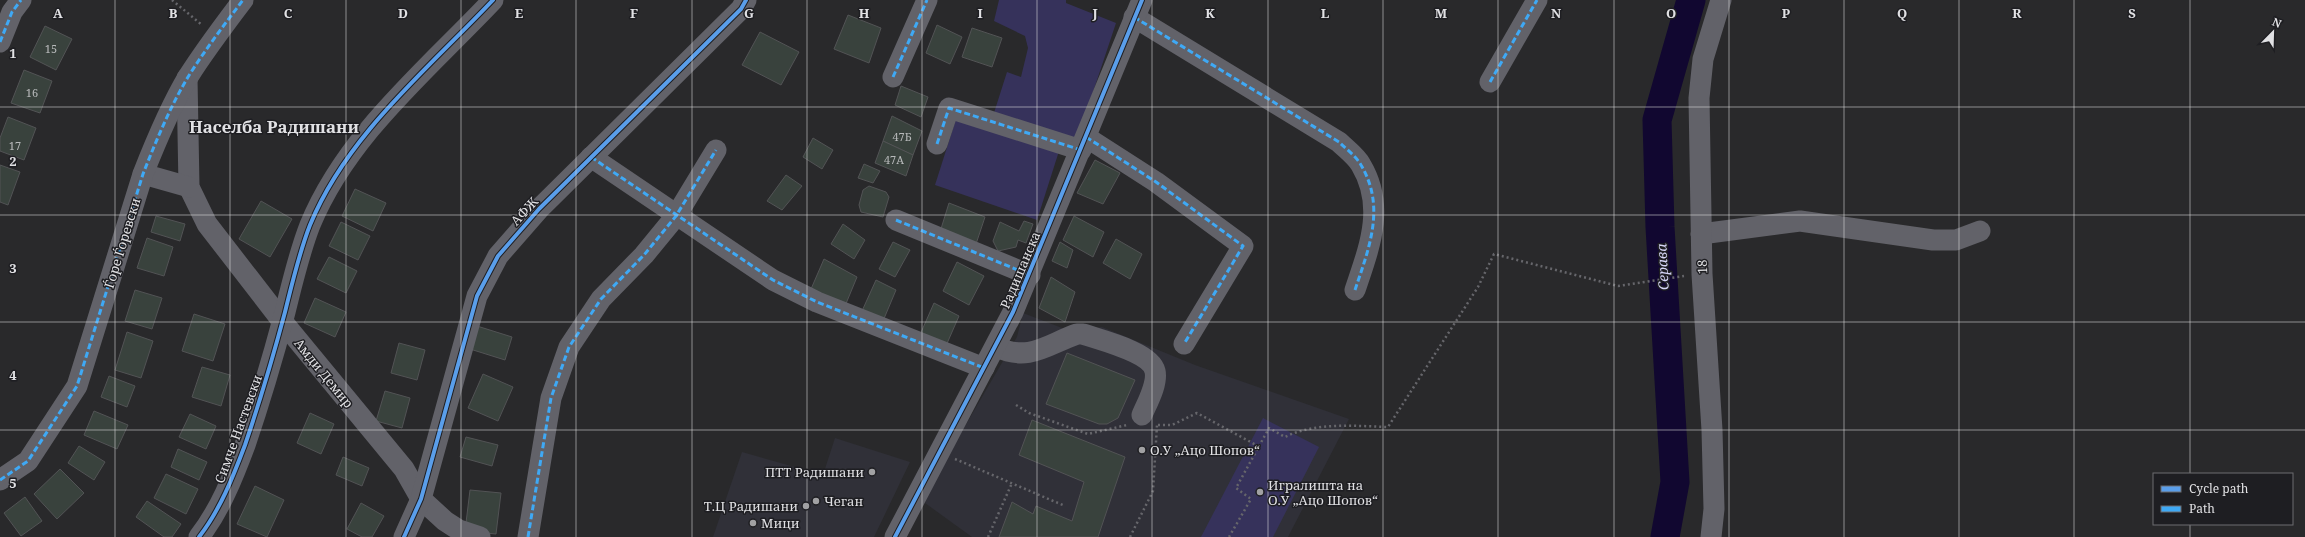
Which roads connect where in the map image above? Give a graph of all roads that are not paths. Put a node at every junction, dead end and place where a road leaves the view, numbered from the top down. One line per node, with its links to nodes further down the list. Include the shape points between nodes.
1 (21, 0): 9 (street, via 12,12)
2 (243, 0): 11 (street, Ѓоре Ѓоревски)
3 (493, 0): 25 (street, Симче Настевски, via 380,117 337,173 309,227)
4 (746, 0): 16 (street, АФЖ, via 741,9)
5 (927, 0): 10 (street)
6 (1537, 0): 12 (street)
7 (1721, 0): 22 (street, 18, via 1700,77)
8 (1138, 8): 13 (street, Радишанска); 24 (street, via 1339,142 1361,164 1372,194 1373,238)
9 (0, 42)
10 (893, 77)
11 (187, 78): 17 (street, Ѓоре Ѓоревски); 18 (street, Амди Демир)
12 (1490, 82)
13 (1083, 143): 14 (street, via 949,108); 23 (street, Радишанска); 26 (street, via 1156,182 1243,246)
14 (937, 144)
15 (716, 150): 19 (street)
16 (591, 157): 19 (street); 31 (street, АФЖ, via 508,243 489,271 477,296)
17 (143, 174): 18 (street); 30 (street, Ѓоре Ѓоревски, via 77,386 28,461)
18 (189, 187): 25 (street, Амди Демир, via 207,224)
19 (676, 216): 28 (street, via 780,283 818,302); 35 (street, via 644,255 601,299 569,347 551,398)
20 (896, 220): 23 (street)
21 (1980, 231): 22 (street, via 1956,240 1933,240 1800,220)
22 (1701, 234): 37 (street, 18, via 1712,430 1714,509)
23 (1030, 275): 27 (street, Радишанска)
24 (1355, 290)
25 (282, 321): 31 (street, Амди Демир, via 404,469); 32 (street, Симче Настевски, via 264,391 238,464 220,505)
26 (1184, 344)
27 (996, 347): 28 (street, Радишанска); 29 (street, via 1011,354 1021,354 1034,352 1077,334 1083,334 1142,356 1151,362 1155,371)
28 (984, 368): 36 (street, Радишанска)
29 (1150, 420)
30 (0, 480)
31 (421, 499): 33 (street, АФЖ); 34 (street, Амди Демир, via 445,521 459,530)
32 (199, 537)
33 (404, 537)
34 (480, 537)
35 (528, 537)
36 (895, 537)
37 (1711, 537)

